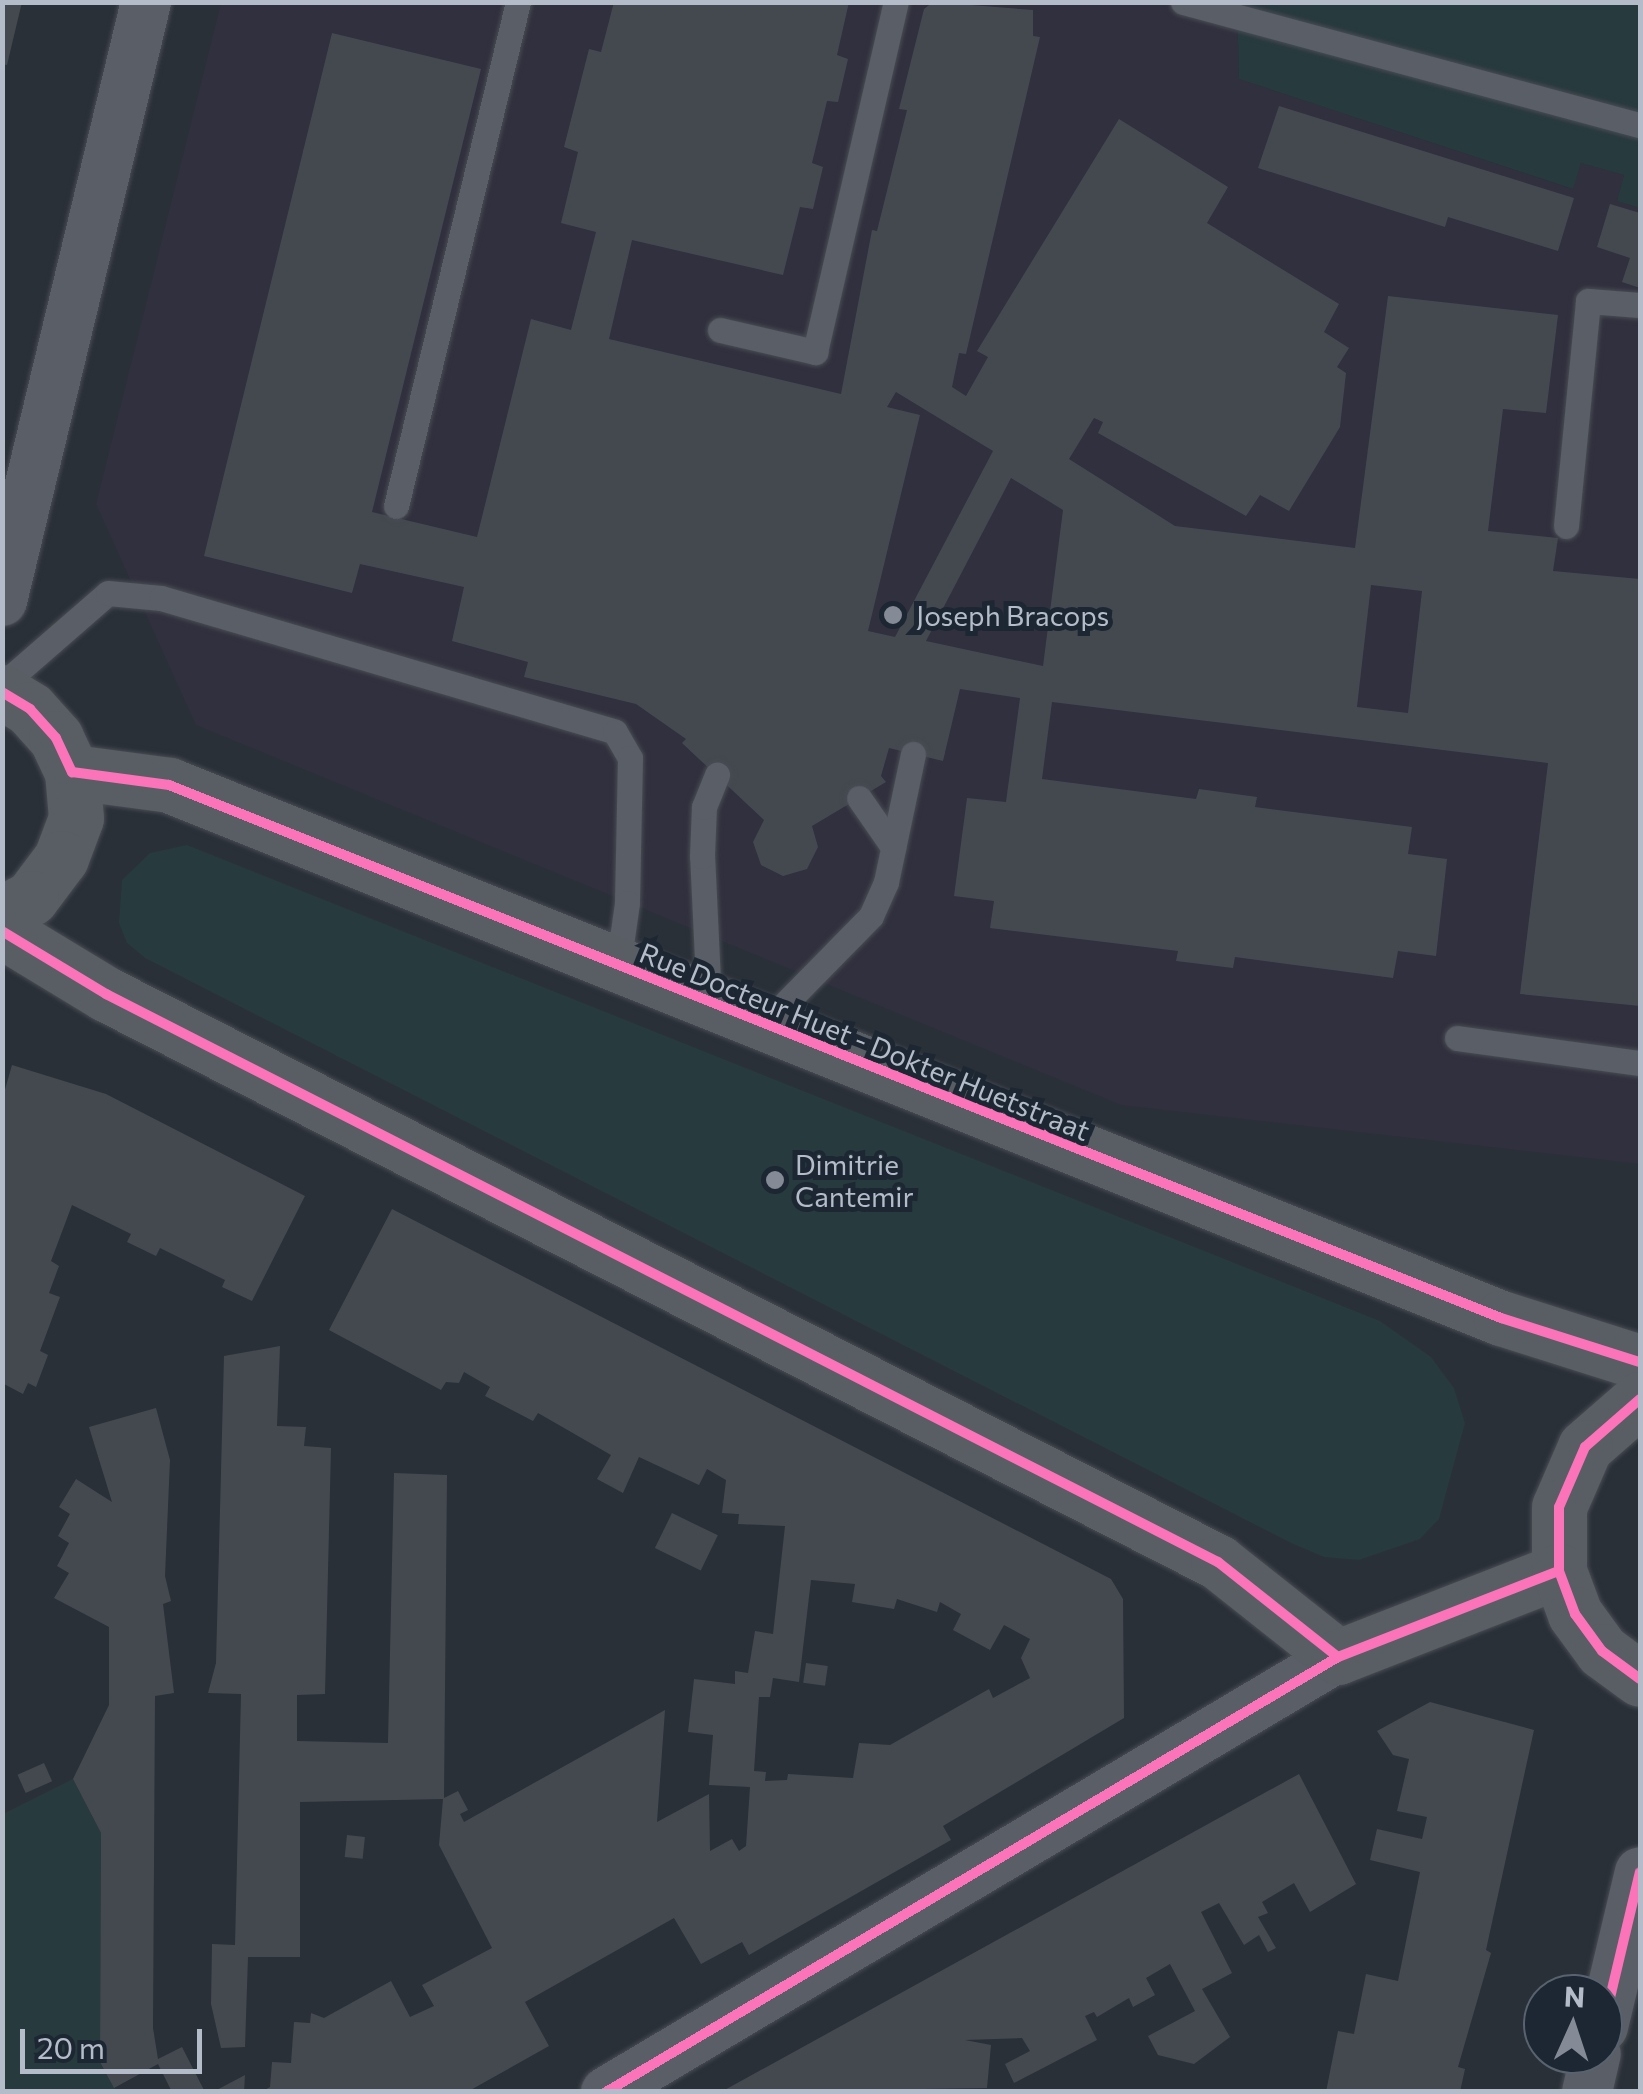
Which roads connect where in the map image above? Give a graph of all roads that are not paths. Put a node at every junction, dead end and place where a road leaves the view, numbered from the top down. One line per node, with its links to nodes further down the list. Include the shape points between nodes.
1 (146, 2): 10 (street)
2 (518, 2): 8 (lane)
3 (896, 2): 7 (lane, via 815,352)
4 (1183, 2): 5 (lane)
5 (1640, 125)
6 (1640, 305): 9 (lane, via 1588,301)
7 (720, 330)
8 (396, 506)
9 (1566, 526)
10 (2, 601)
11 (2, 689): 13 (street, via 56,738); 19 (lane, via 108,593 161,598 615,732 630,758 627,903)
12 (914, 754): 16 (lane)
13 (72, 772): 17 (street, via 76,818 62,858 31,898); 19 (street, Rue Docteur Huet - Dokter Huetstraat, via 169,784)
14 (717, 775): 20 (lane, via 704,806 702,856)
15 (858, 798): 16 (lane)
16 (893, 847): 21 (lane, via 871,916)
17 (2, 914)
18 (2, 931): 27 (street, via 106,994 1218,1562)
19 (618, 966): 20 (street, Rue Docteur Huet - Dokter Huetstraat)
20 (709, 1002): 21 (street, Rue Docteur Huet - Dokter Huetstraat)
21 (765, 1024): 24 (street, Rue Docteur Huet - Dokter Huetstraat, via 1501,1318)
22 (1456, 1038): 23 (lane)
23 (1640, 1063)
24 (1640, 1362)
25 (1640, 1399): 26 (street, via 1584,1447 1559,1506)
26 (1560, 1571): 27 (street); 28 (street, via 1575,1614 1602,1650)
27 (1338, 1657): 31 (street)
28 (1640, 1678)
29 (1640, 1872): 30 (street)
30 (1616, 1974)
31 (606, 2092)

